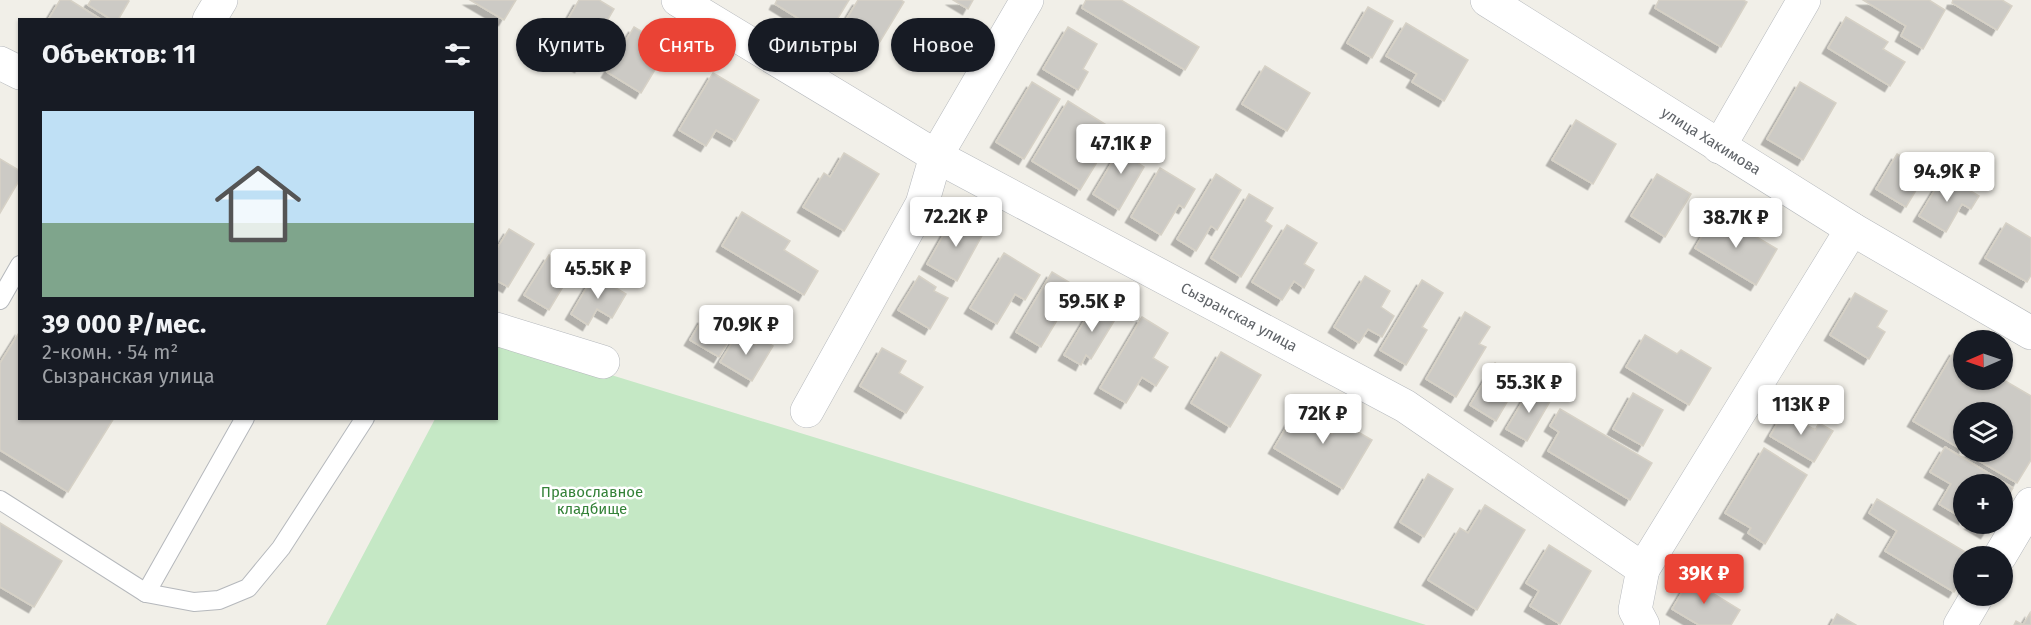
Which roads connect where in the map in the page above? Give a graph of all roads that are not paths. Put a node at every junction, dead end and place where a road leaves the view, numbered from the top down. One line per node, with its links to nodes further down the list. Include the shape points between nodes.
1 (221, 0): 6 (street)
2 (678, 0): 10 (street, Сызранская улица)
3 (1027, 0): 10 (street)
4 (1486, 0): 9 (street, улица Хакимова)
5 (1804, 0): 9 (street)
6 (210, 18)
7 (0, 63): 8 (street)
8 (18, 72)
9 (1719, 147): 11 (street, улица Хакимова)
10 (936, 156): 17 (street, via 922,204); 23 (street, Сызранская улица, via 1405,406)
11 (1852, 229): 15 (street, улица Хакимова); 23 (street)
12 (18, 268): 13 (lane)
13 (0, 300)
14 (498, 330): 16 (street)
15 (2031, 333)
16 (603, 362)
17 (807, 411)
18 (243, 420): 24 (lane)
19 (364, 420): 24 (lane, via 281,548 248,588 219,600 194,602)
20 (0, 500): 24 (lane)
21 (2031, 504): 22 (street)
22 (2006, 546)
23 (1643, 569): 26 (street, via 1635,610)
24 (146, 593)
25 (1971, 606): 27 (street)
26 (1643, 625)
27 (1960, 625)

